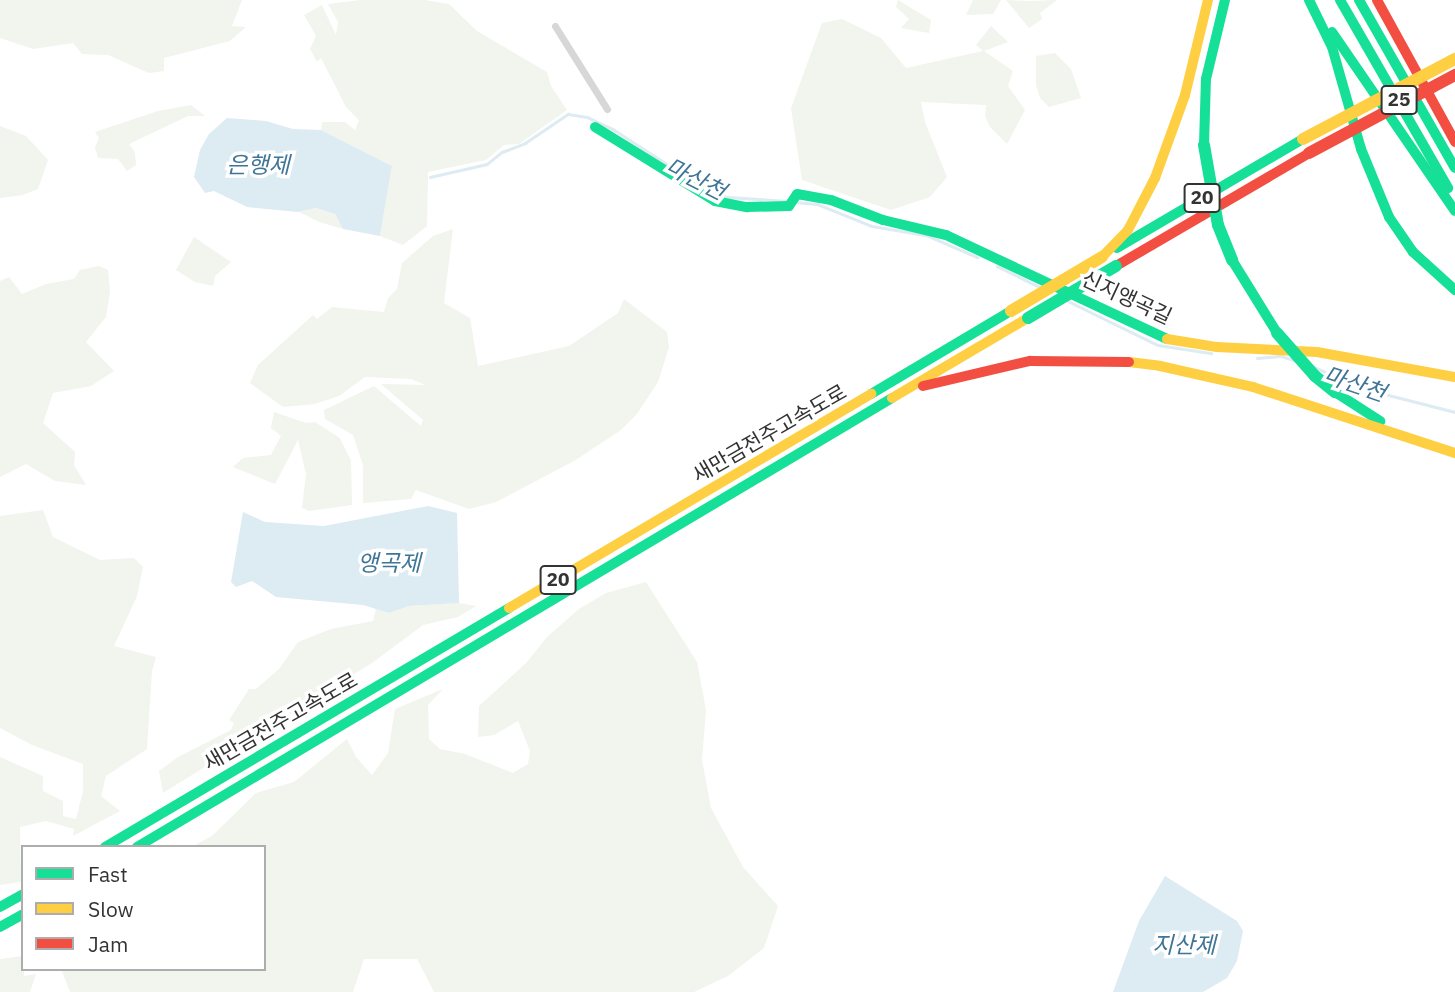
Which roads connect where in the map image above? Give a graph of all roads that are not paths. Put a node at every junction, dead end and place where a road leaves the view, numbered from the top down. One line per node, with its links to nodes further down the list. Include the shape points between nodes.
1 (1208, 0): 18 (main road, via 1185,95 1155,178 1128,230)
2 (1225, 0): 22 (main road, bridge, via 1206,79 1204,145 1218,225 1232,260 1277,333 1315,376 1372,417)
3 (1309, 0): 17 (main road); 19 (main road, via 1332,47 1360,149 1389,217 1413,252)
4 (1340, 0): 16 (main road, 25)
5 (1359, 0): 15 (main road, 25)
6 (1377, 0): 9 (main road)
7 (1383, 0): 9 (main road)
8 (555, 26): 12 (street)
9 (1394, 36): 14 (main road)
10 (1455, 59): 18 (main road, 새만금전주고속도로 / 20, bridge, via 1303,139)
11 (1455, 75): 21 (main road, 새만금전주고속도로 / 20, bridge, via 1309,153)
12 (607, 109)
13 (595, 127): 20 (main road, 신지앵곡길, via 715,201 747,207 789,206 797,194 946,235 1166,339 1217,347 1317,352)
14 (1455, 142)
15 (1455, 168)
16 (1455, 201)
17 (1455, 211)
18 (1101, 257): 24 (main road, 새만금전주고속도로 / 20, bridge)
19 (1455, 290)
20 (1455, 377)
21 (903, 392): 22 (main road, via 994,367 1066,359 1107,360 1203,375); 25 (main road, 새만금전주고속도로 / 20)
22 (1412, 437): 23 (main road)
23 (1455, 453)
24 (108, 845)
25 (140, 845)
26 (21, 895): 27 (main road)
27 (0, 907)
28 (21, 915): 29 (main road)
29 (0, 927)

